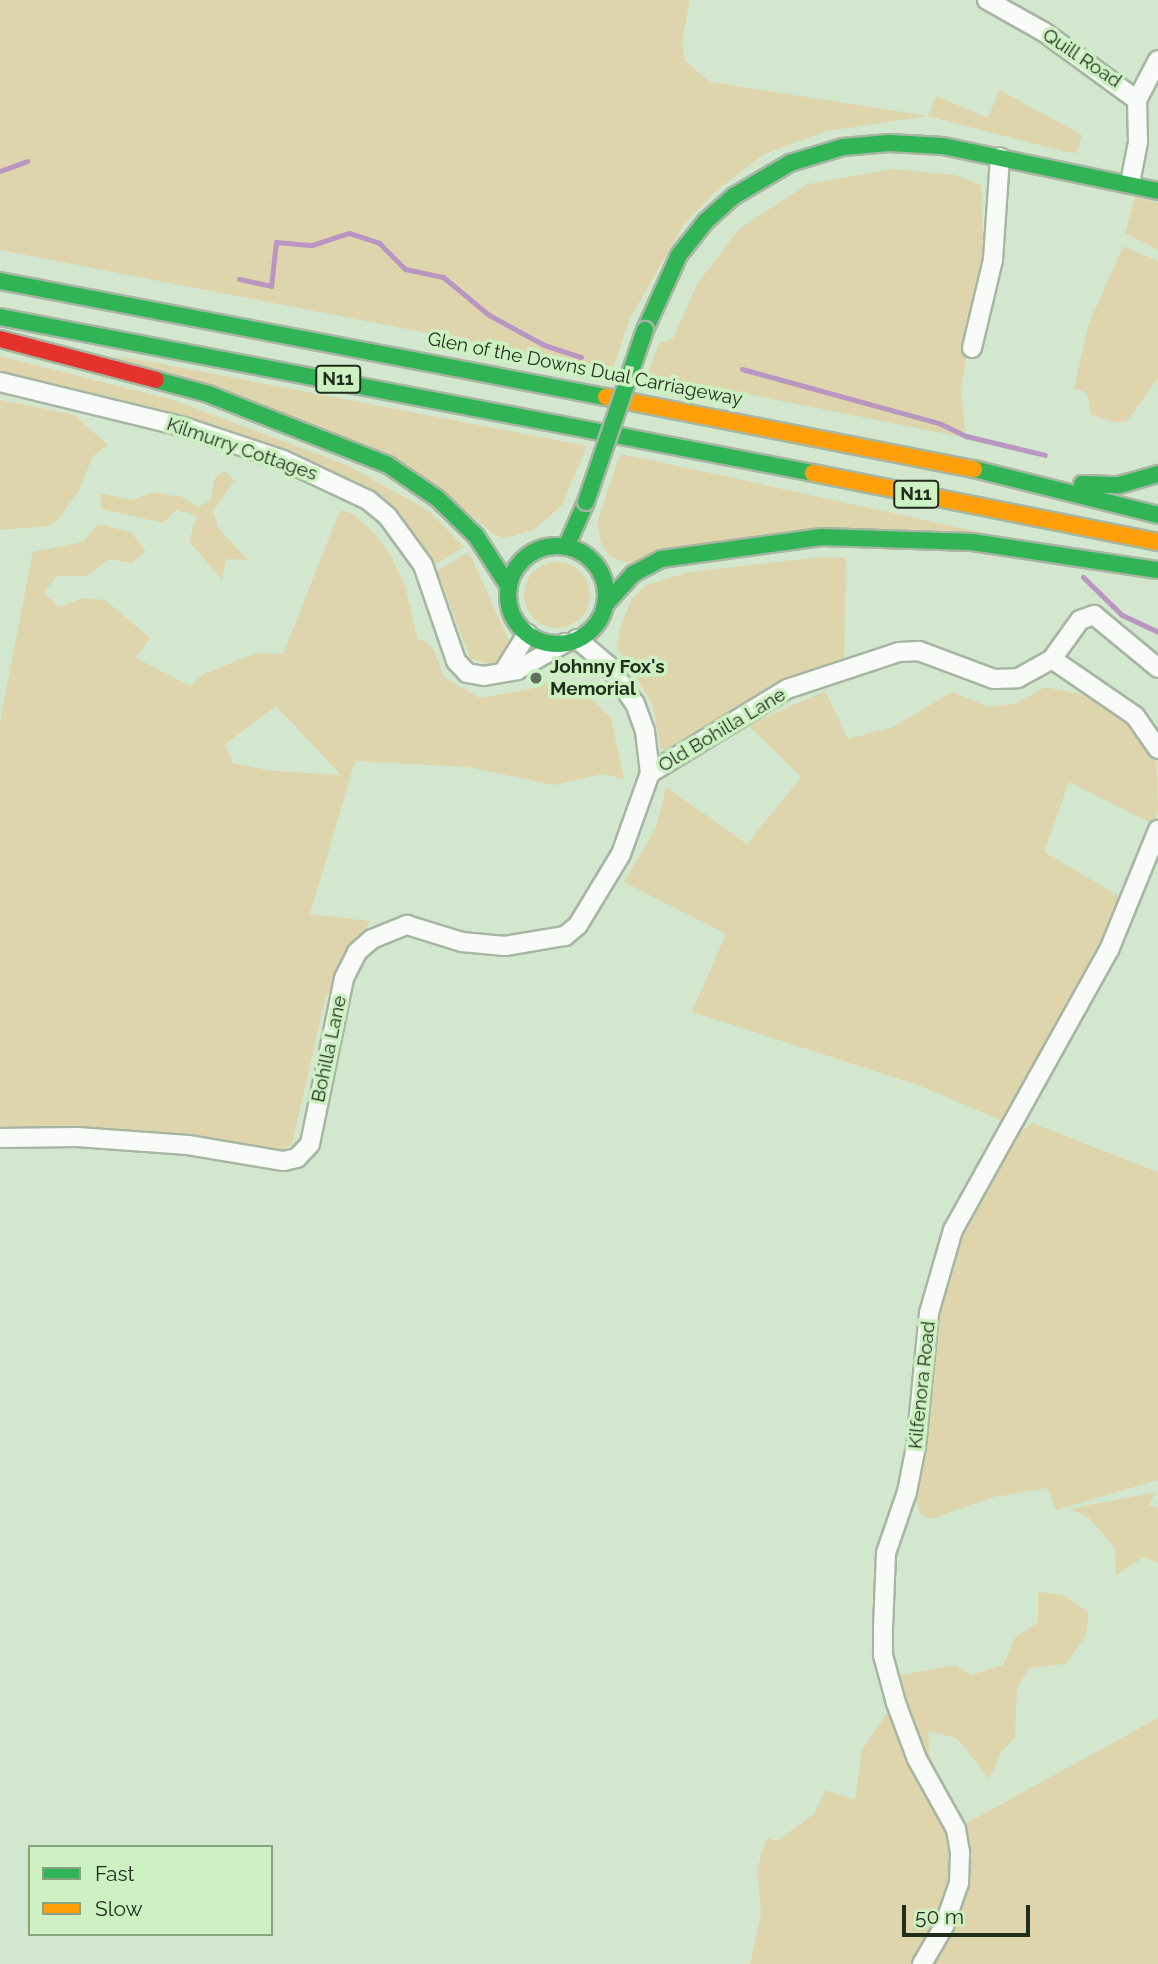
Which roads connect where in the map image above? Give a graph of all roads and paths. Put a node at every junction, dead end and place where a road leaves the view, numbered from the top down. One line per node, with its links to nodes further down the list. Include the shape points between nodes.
1 (987, 0): 3 (street, Quill Road, via 1044,32)
2 (1158, 60): 3 (street)
3 (1137, 100): 5 (street, Quill Road, via 1138,142)
4 (1000, 157): 5 (main road); 10 (street, via 993,260); 16 (main road, bridge, via 889,143 843,147 790,163 734,196 706,221 661,288)
5 (1130, 183): 6 (main road)
6 (1158, 191)
7 (0, 281): 12 (main road, Glen of the Downs Dual Carriageway / N11)
8 (0, 317): 15 (main road, N11, via 392,388)
9 (0, 339): 18 (main road, via 208,394 387,465 438,499 476,536)
10 (972, 348)
11 (0, 382): 24 (street, Kilmurry Cottages, via 184,427 283,460 368,500 388,517 423,565 456,661 475,674)
12 (939, 460): 13 (main road, N11, via 1029,480 1100,486); 14 (main road, Glen of the Downs Dual Carriageway / N11)
13 (1158, 474)
14 (1158, 515)
15 (1158, 542)
16 (566, 547): 18 (main road, via 531,553 517,567); 19 (main road, via 594,563 604,583)
17 (1158, 570): 19 (main road, N11, via 972,542 822,537 661,559 633,574)
18 (509, 587): 20 (main road, via 512,614)
19 (605, 606): 21 (main road, via 590,631)
20 (527, 634): 21 (main road, via 539,640); 24 (street)
21 (571, 641): 24 (street, Kilmurry Cottages, via 517,670); 26 (street, Bohilla Lane, via 609,666 635,704 645,731)
22 (1052, 659): 23 (street, Old Bohilla Lane, via 1080,620 1094,615); 25 (street, via 1135,716); 26 (street, Old Bohilla Lane, via 1018,678 994,679 919,651 899,652 787,689)
23 (1158, 668)
24 (503, 671)
25 (1157, 746)
26 (650, 773): 28 (street, Bohilla Lane, via 621,854 578,925 565,936 505,946 462,942 407,925 384,932 357,952 336,1007 310,1144 297,1158 284,1161 188,1144)
27 (1158, 830): 29 (street, Kilfenora Road, via 1109,950 953,1230 929,1313 916,1446 907,1492 886,1553 883,1638 896,1703 917,1759 956,1829 960,1852 958,1883 944,1926)
28 (0, 1138)
29 (922, 1964)

